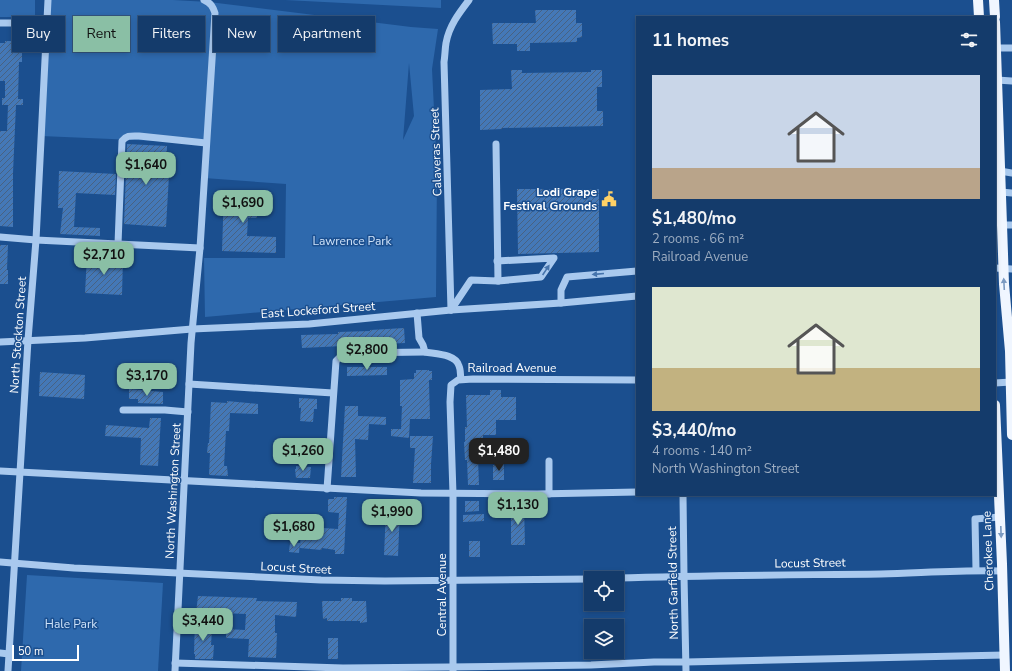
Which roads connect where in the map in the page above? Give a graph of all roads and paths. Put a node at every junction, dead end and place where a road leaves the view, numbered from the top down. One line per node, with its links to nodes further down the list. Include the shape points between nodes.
1 (48, 0): 6 (street, North Stockton Street)
2 (468, 0): 33 (street, Calaveras Street, via 452,26 444,62)
3 (978, 0): 7 (main road)
4 (994, 0): 8 (main road)
5 (206, 1): 16 (street, North Washington Street, via 214,7 215,14)
6 (47, 16)
7 (979, 16)
8 (995, 16)
9 (0, 22): 10 (street)
10 (12, 22)
11 (996, 48): 12 (street); 14 (main road)
12 (1012, 48)
13 (46, 52): 24 (street, North Stockton Street)
14 (997, 80): 15 (street); 18 (main road)
15 (1012, 81)
16 (206, 143): 25 (street, via 138,136 130,136 122,141); 26 (street, North Washington Street)
17 (496, 144): 27 (street)
18 (1000, 171): 19 (street); 20 (main road)
19 (1012, 172)
20 (1001, 192): 21 (street); 22 (main road)
21 (1012, 193)
22 (1007, 225): 28 (main road)
23 (0, 237): 24 (street)
24 (36, 240): 25 (street); 36 (street, North Stockton Street)
25 (118, 244): 26 (street)
26 (200, 248): 35 (street, North Washington Street)
27 (497, 261): 30 (street); 30 (street, one-way to 27, via 541,277 554,258)
28 (1004, 269): 38 (main road, one-way to 28)
29 (636, 271): 32 (street, one-way to 32, via 567,277 560,290)
30 (498, 281): 33 (street, via 471,280)
31 (636, 296): 32 (street, East Lockeford Street)
32 (561, 303): 33 (street, East Lockeford Street)
33 (451, 310): 34 (street, East Lockeford Street)
34 (417, 313): 35 (street, East Lockeford Street, via 309,324); 39 (street, via 419,338)
35 (192, 329): 36 (street, East Lockeford Street); 44 (street, North Washington Street)
36 (28, 340): 37 (street, East Lockeford Street); 54 (street, North Stockton Street)
37 (0, 342)
38 (1011, 351): 42 (main road)
39 (426, 352): 40 (street, via 449,356 455,360 459,366); 45 (street, via 344,354 336,361)
40 (461, 379): 41 (street, Railroad Avenue); 59 (street, Railroad Avenue, via 451,385)
41 (636, 380)
42 (1010, 382): 43 (street); 46 (main road)
43 (996, 383)
44 (189, 384): 45 (street); 48 (street, North Washington Street)
45 (333, 393): 57 (street)
46 (1011, 393): 50 (main road)
47 (123, 410): 48 (street)
48 (188, 412): 55 (street, North Washington Street)
49 (996, 421): 51 (main road, Cherokee Lane)
50 (1012, 435): 51 (main road)
51 (997, 437): 56 (main road, Cherokee Lane)
52 (549, 461): 60 (street)
53 (0, 471): 54 (street)
54 (20, 472): 55 (street); 64 (street, North Stockton Street)
55 (184, 480): 57 (street); 67 (street, North Washington Street)
56 (997, 484): 62 (main road, Cherokee Lane)
57 (327, 489): 59 (street)
58 (636, 492): 60 (street)
59 (453, 494): 60 (street); 71 (street, Central Avenue)
60 (549, 494)
61 (683, 496): 68 (street, North Garfield Street)
62 (1000, 517): 65 (street, via 975,518); 66 (main road, Cherokee Lane, one-way to 66)
63 (0, 562): 64 (street, Locust Street)
64 (15, 562): 67 (street, Locust Street); 73 (street, North Stockton Street)
65 (976, 570): 66 (street, Locust Street); 68 (street, Locust Street, via 882,574)
66 (1002, 571): 74 (main road, Cherokee Lane)
67 (179, 573): 71 (street, Locust Street, via 321,580); 75 (street, North Washington Street)
68 (684, 576): 69 (street, Locust Street); 76 (street, North Garfield Street)
69 (624, 578)
70 (584, 579): 71 (street, Locust Street)
71 (453, 581): 77 (street, Central Avenue)
72 (0, 653): 73 (street)
73 (9, 654): 78 (street, North Stockton Street)
74 (1005, 655): 76 (street); 81 (main road, Cherokee Lane)
75 (175, 662): 77 (street); 79 (street, North Washington Street)
76 (686, 662): 77 (street); 80 (street, North Garfield Street)
77 (453, 669)
78 (8, 671)
79 (175, 671)
80 (686, 671)
81 (1005, 671)

